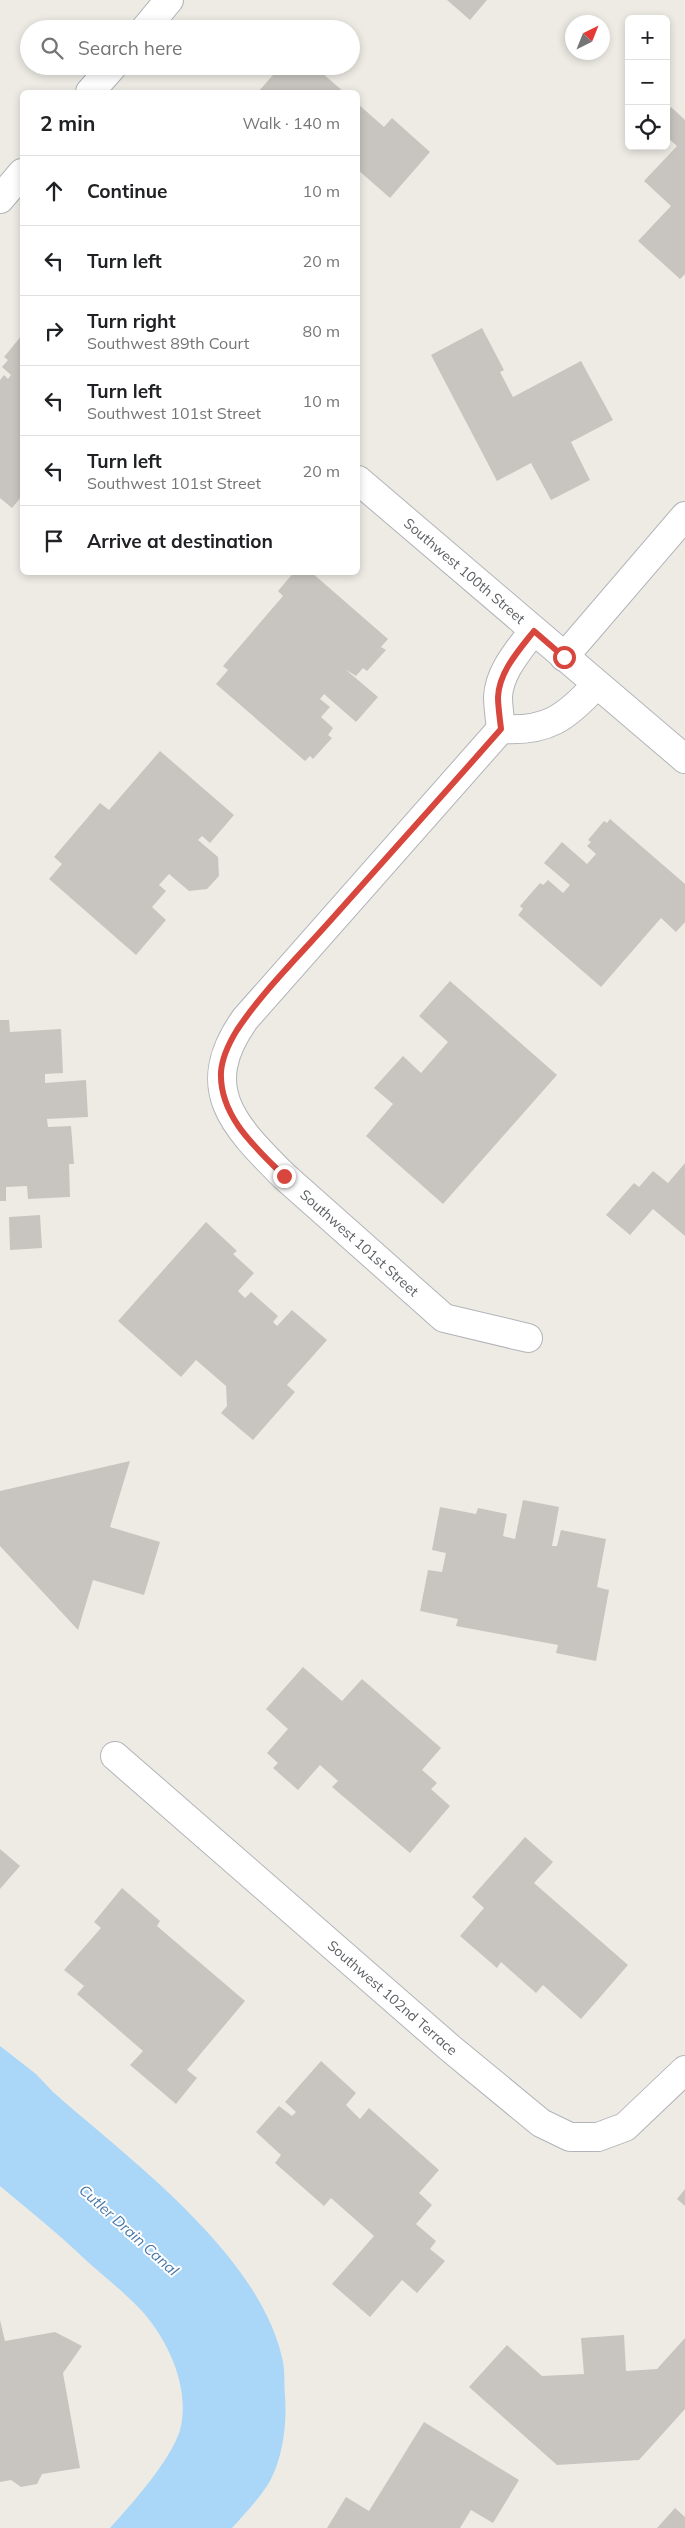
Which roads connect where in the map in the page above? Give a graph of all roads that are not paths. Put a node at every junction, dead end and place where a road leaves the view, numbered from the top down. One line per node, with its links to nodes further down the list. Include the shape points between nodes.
1 (169, 0): 2 (street)
2 (152, 20)
3 (105, 75): 4 (street)
4 (92, 90)
5 (360, 482): 7 (street, Southwest 100th Street)
6 (685, 516): 8 (street)
7 (534, 631): 8 (street, Southwest 100th Street); 10 (street, via 505,673 498,696)
8 (564, 657): 9 (street, Southwest 100th Street)
9 (596, 685): 10 (street, via 567,713 545,724 526,730); 11 (street, Southwest 100th Street)
10 (501, 729): 12 (street, Southwest 101st Street, via 245,1019 228,1047 221,1071 221,1086 233,1119 259,1151 444,1318)
11 (685, 759)
12 (528, 1338)
13 (115, 1756): 14 (street, Southwest 102nd Terrace, via 450,2048 541,2123 570,2137 598,2137 626,2127)
14 (685, 2070)

